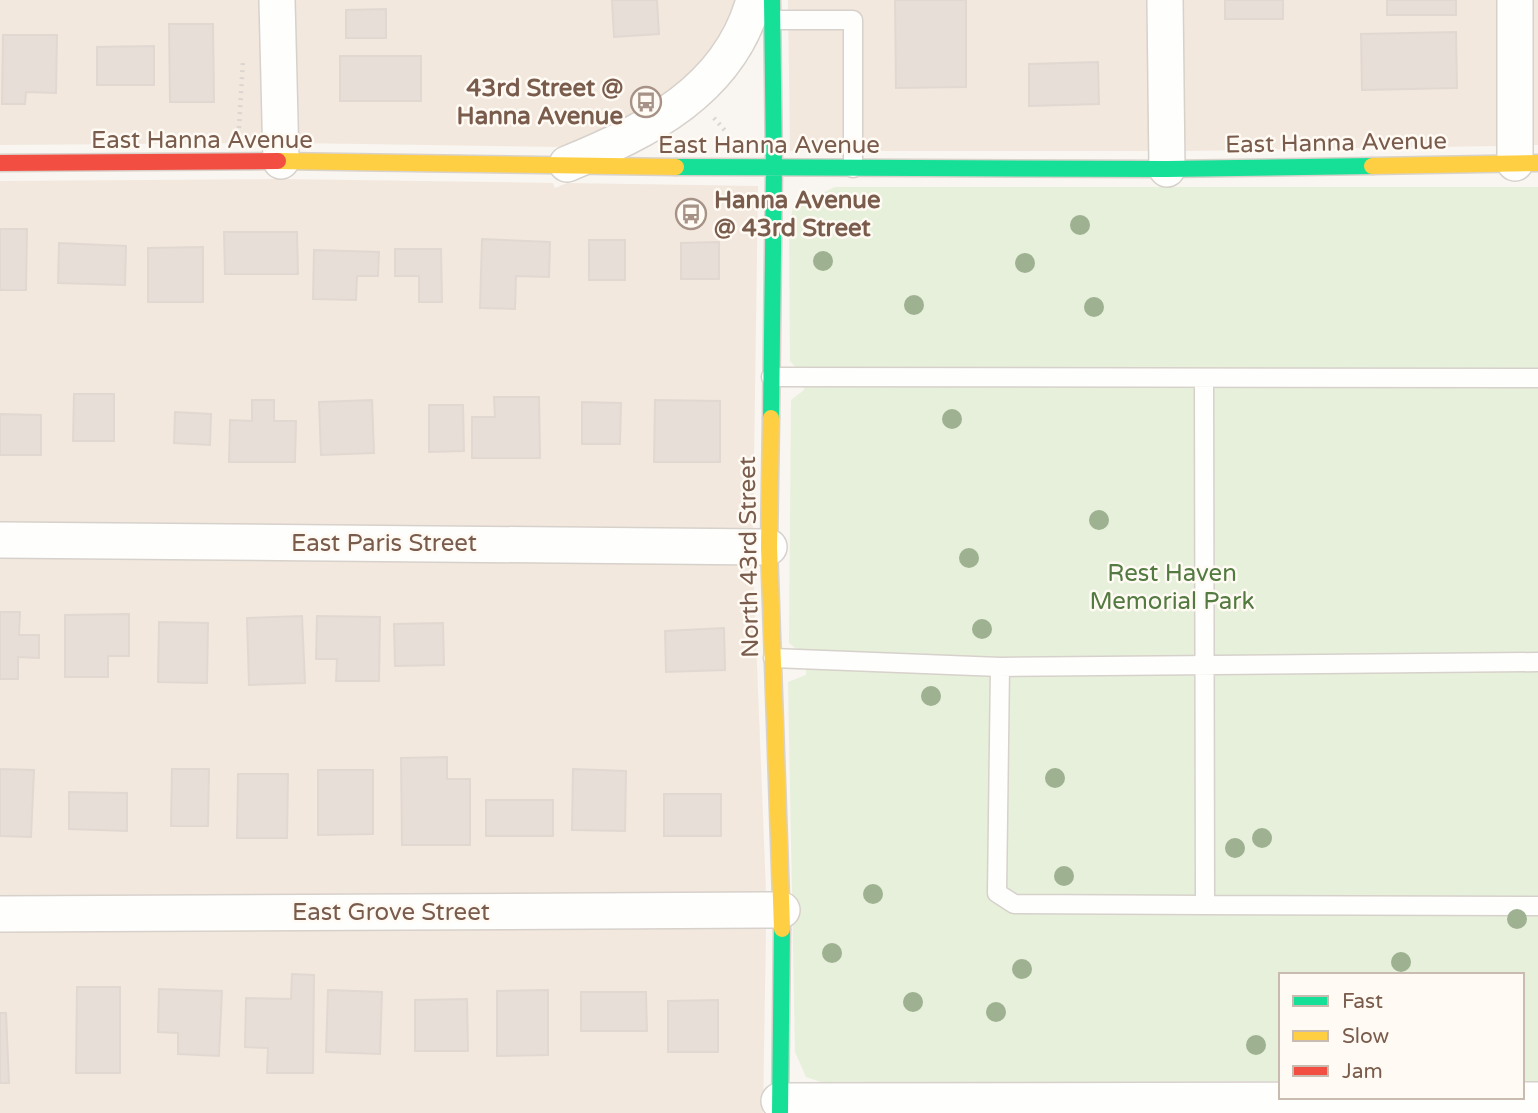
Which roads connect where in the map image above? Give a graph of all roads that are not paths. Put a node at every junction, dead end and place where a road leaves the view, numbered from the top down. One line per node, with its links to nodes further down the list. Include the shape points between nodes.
1 (277, 0): 6 (street)
2 (772, 0): 5 (street, North 43rd Street)
3 (1165, 0): 12 (street)
4 (1515, 0): 8 (street)
5 (763, 10): 9 (street, via 721,68 692,96 632,137); 10 (street, North 43rd Street); 11 (lane, via 853,20)
6 (281, 161): 7 (street, East Hanna Avenue); 9 (street, East Hanna Avenue)
7 (0, 163)
8 (1526, 163): 12 (street, East Hanna Avenue)
9 (565, 165): 10 (street, East Hanna Avenue)
10 (774, 168): 11 (street, East Hanna Avenue); 13 (street, North 43rd Street)
11 (853, 168): 12 (street, East Hanna Avenue)
12 (1167, 169)
13 (771, 377): 14 (lane); 17 (street, North 43rd Street)
14 (1204, 378): 15 (lane); 20 (lane)
15 (1538, 378)
16 (0, 540): 17 (street, East Paris Street)
17 (769, 547): 18 (street, North 43rd Street)
18 (773, 658): 21 (lane); 24 (street, North 43rd Street)
19 (1538, 662): 20 (lane)
20 (1203, 664): 21 (lane); 22 (lane)
21 (1000, 667): 22 (lane, via 997,893 1014,904)
22 (1205, 905): 23 (lane)
23 (1538, 906)
24 (782, 910): 25 (street, East Grove Street); 27 (street, North 43rd Street)
25 (0, 914)
26 (1538, 1100): 27 (street)
27 (779, 1107)

